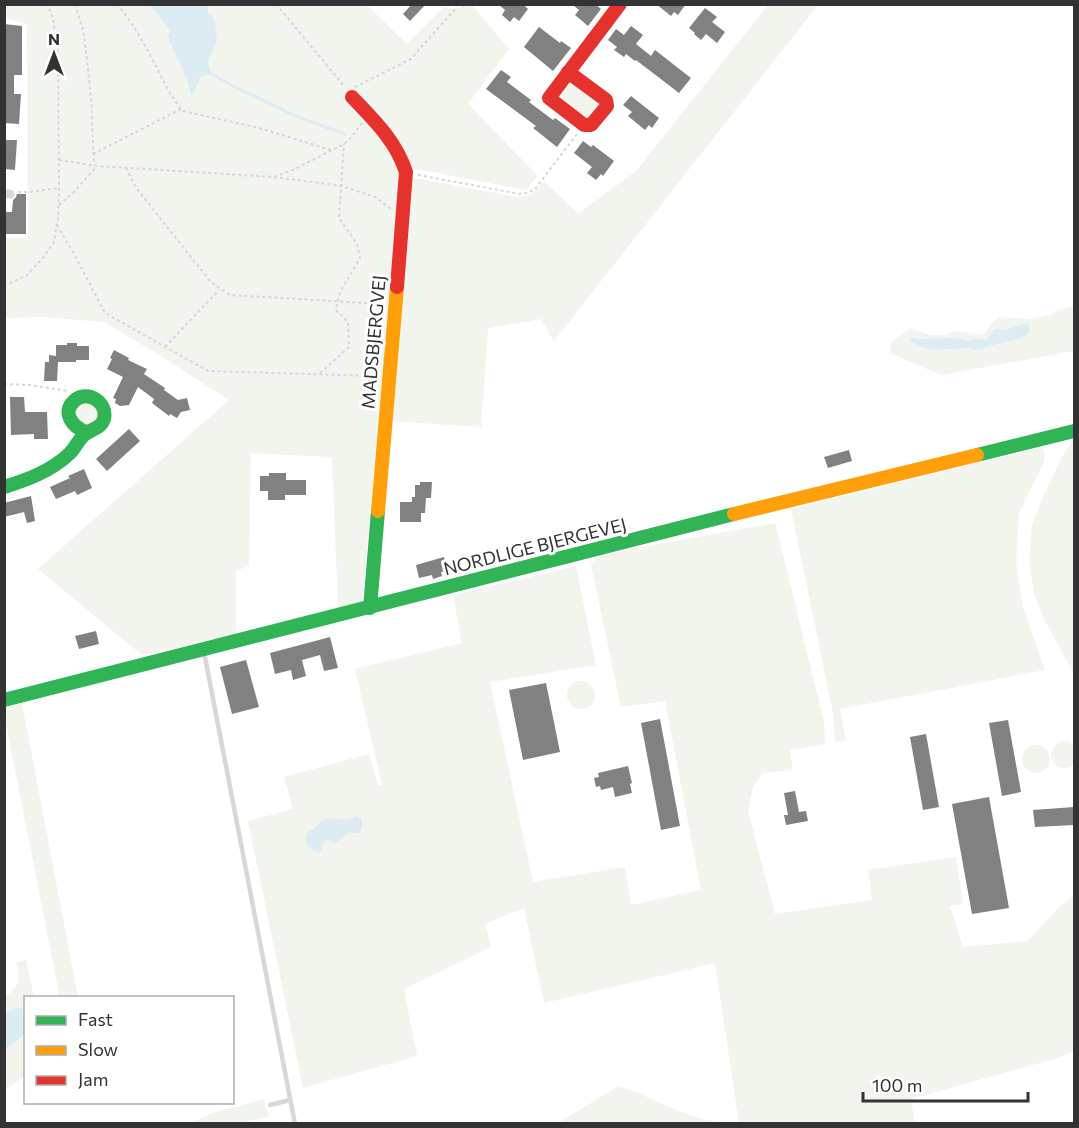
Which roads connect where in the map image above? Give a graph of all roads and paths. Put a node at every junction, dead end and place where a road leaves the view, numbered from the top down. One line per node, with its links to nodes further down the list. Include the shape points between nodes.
1 (47, 4): 15 (path, via 58,52)
2 (75, 4): 14 (path, via 84,34)
3 (117, 4): 9 (path)
4 (276, 4): 8 (path)
5 (456, 4): 8 (path, via 411,59)
6 (620, 4): 7 (street)
7 (568, 72): 11 (street, via 549,98); 11 (street, via 606,100 607,106 591,126)
8 (350, 94): 10 (street, MADSBJERGVEJ)
9 (181, 109): 13 (path); 14 (path)
10 (369, 115): 12 (path); 18 (street, MADSBJERGVEJ, via 400,155)
11 (584, 125): 18 (path, via 528,193)
12 (344, 144): 13 (path); 20 (path)
13 (332, 151): 19 (path)
14 (93, 154): 16 (path)
15 (59, 160): 16 (path); 21 (path)
16 (96, 165): 17 (path); 23 (path)
17 (126, 168): 19 (path); 27 (path, via 137,189)
18 (406, 172): 24 (street, MADSBJERGVEJ)
19 (273, 177): 20 (path)
20 (342, 186): 24 (path, via 375,197); 28 (path, via 339,218 357,244 360,258)
21 (59, 188): 22 (path); 23 (path)
22 (7, 194)
23 (59, 205): 25 (path)
24 (403, 218): 29 (street, MADSBJERGVEJ)
25 (57, 225): 26 (path, via 54,242 42,259 27,275); 30 (path, via 105,313)
26 (4, 286)
27 (220, 289): 28 (path, via 230,295); 30 (path)
28 (338, 301): 29 (path); 31 (path, via 336,310 348,322 349,347)
29 (395, 305): 32 (street, MADSBJERGVEJ)
30 (165, 347): 31 (path, via 208,371)
31 (319, 374): 32 (path)
32 (389, 376): 38 (street, MADSBJERGVEJ)
33 (4, 384): 34 (path, via 75,391)
34 (76, 399): 36 (street, via 69,410 70,422); 36 (street, via 93,397 104,409 101,425)
35 (1074, 430): 38 (street, NORDLIGE BJERGEVEJ)
36 (86, 432): 37 (street, via 57,463)
37 (4, 486)
38 (370, 608): 39 (street, NORDLIGE BJERGEVEJ)
39 (204, 649): 40 (street, NORDLIGE BJERGEVEJ); 41 (lane)
40 (4, 700)
41 (290, 1100): 42 (lane); 43 (lane)
42 (270, 1105)
43 (294, 1124)

